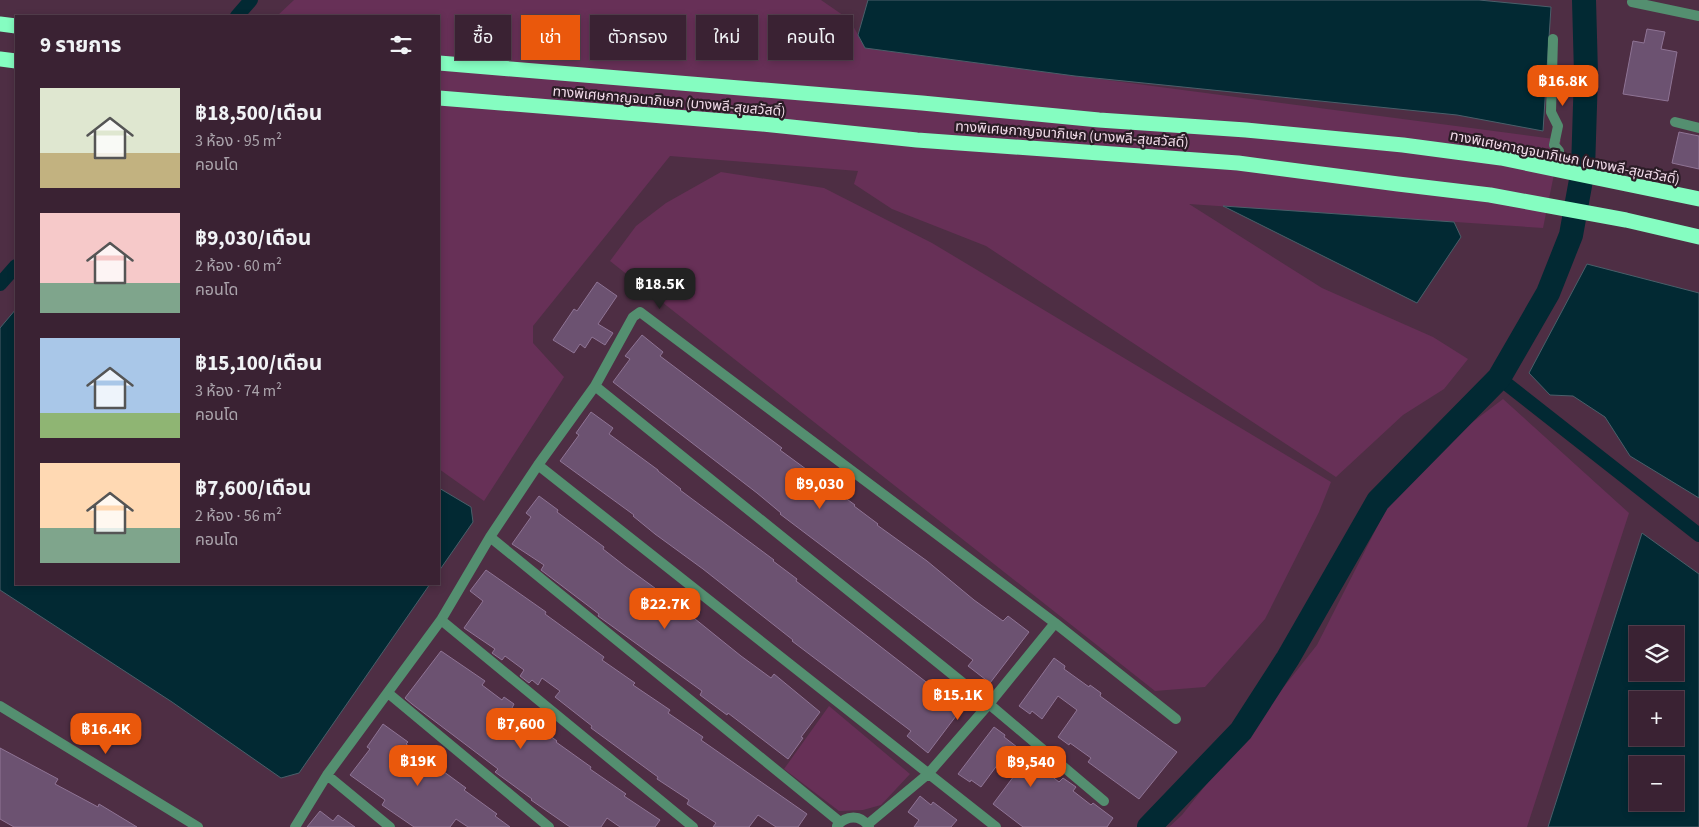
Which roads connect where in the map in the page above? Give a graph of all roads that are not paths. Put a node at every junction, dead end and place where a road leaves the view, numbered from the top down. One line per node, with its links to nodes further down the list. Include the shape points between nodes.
1 (1632, 2): 2 (street)
2 (1699, 16)
3 (0, 24): 4 (highway)
4 (15, 26)
5 (1553, 39): 12 (street, via 1551,112 1558,126 1554,145 1559,151)
6 (0, 60): 7 (highway)
7 (15, 61)
8 (440, 63): 12 (highway, ทางพิเศษกาญจนาภิเษก (บางพลี-สุขสวัสดิ์), via 1246,130 1403,145)
9 (440, 98): 14 (highway, ทางพิเศษกาญจนาภิเษก (บางพลี-สุขสวัสดิ์), via 917,140 1238,163 1490,195)
10 (1675, 122): 11 (street)
11 (1699, 128)
12 (1555, 169): 13 (highway, ทางพิเศษกาญจนาภิเษก (บางพลี-สุขสวัสดิ์))
13 (1699, 199)
14 (1699, 236)
15 (595, 386): 16 (street); 19 (street, via 633,317 643,313); 21 (street)
16 (538, 465): 17 (street); 24 (street)
17 (490, 536): 18 (street); 27 (street)
18 (441, 620): 20 (street); 33 (street)
19 (1055, 623): 21 (street); 23 (street)
20 (388, 693): 25 (street); 32 (street)
21 (989, 704): 24 (street); 26 (street)
22 (0, 706): 29 (street)
23 (1176, 719)
24 (928, 774): 28 (street); 34 (street)
25 (327, 775): 30 (street); 31 (street)
26 (1104, 801)
27 (838, 824): 28 (street, via 851,817 863,820)
28 (868, 826)
29 (198, 827)
30 (295, 827)
31 (390, 827)
32 (549, 827)
33 (693, 827)
34 (996, 827)

